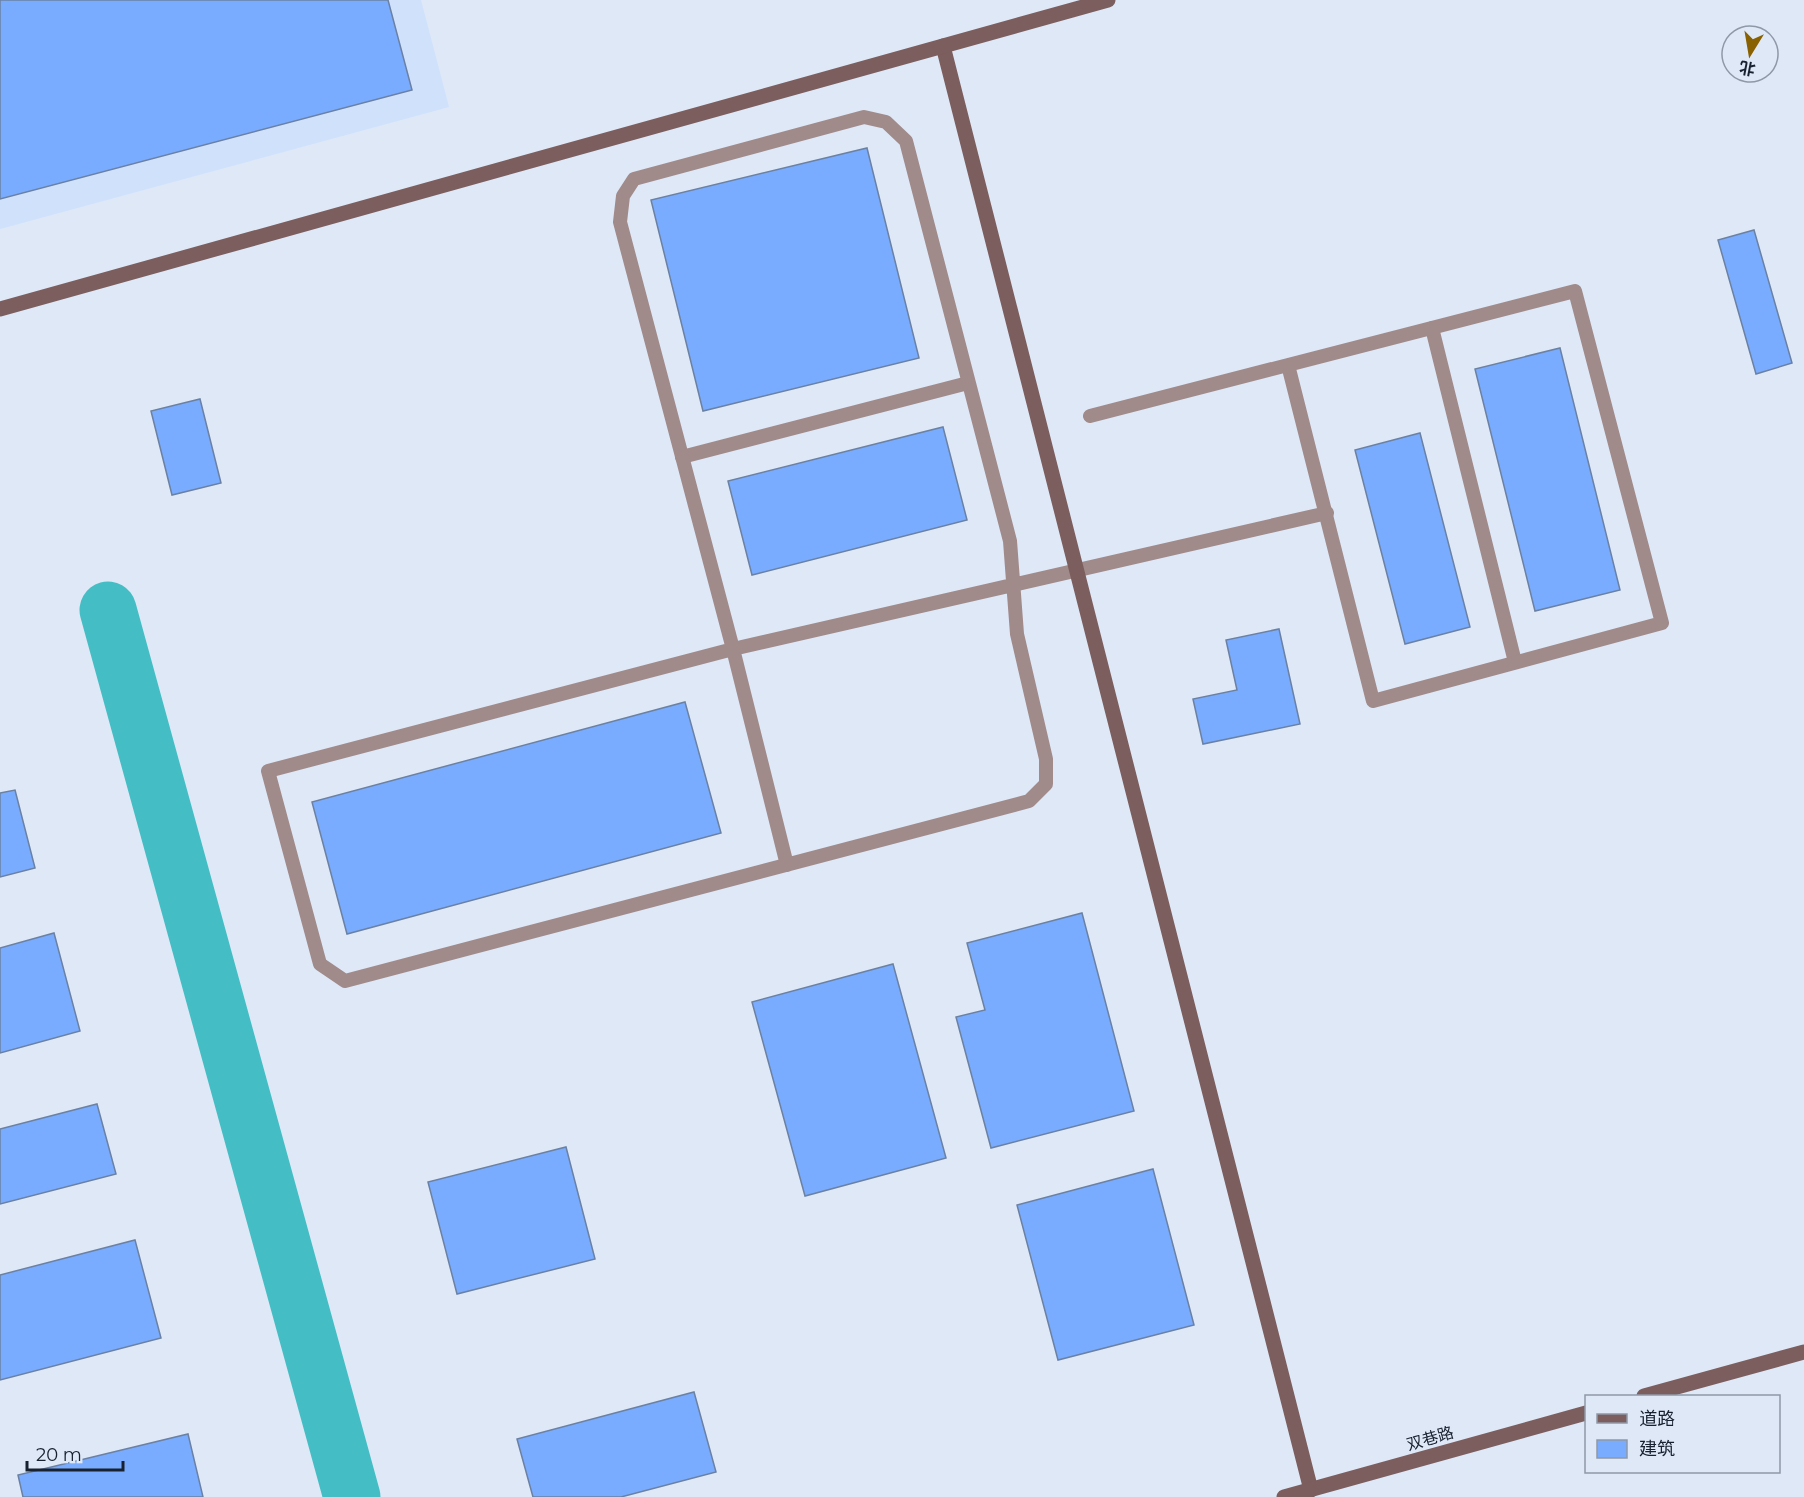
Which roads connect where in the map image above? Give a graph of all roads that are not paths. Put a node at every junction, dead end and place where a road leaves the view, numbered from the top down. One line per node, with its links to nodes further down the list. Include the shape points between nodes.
1 (1107, 0): 2 (street)
2 (943, 46): 3 (street); 10 (street)
3 (0, 309)
4 (1432, 328): 5 (lane); 12 (lane); 12 (lane, via 1575,291 1662,623)
5 (1288, 365): 7 (lane); 9 (lane)
6 (968, 383): 8 (lane); 8 (lane, via 906,141 886,122 864,117 852,120 634,179 623,196 620,222); 13 (lane, via 1010,542 1017,634 1046,759 1046,784 1029,801)
7 (1090, 416)
8 (682, 457): 11 (lane)
9 (1327, 513): 10 (lane); 12 (lane, via 1373,701)
10 (1077, 570): 11 (lane); 17 (street)
11 (733, 649): 13 (lane); 13 (lane, via 268,771 320,964 345,981)
12 (1515, 662)
13 (786, 865)
14 (1804, 1352): 15 (street)
15 (1648, 1395)
16 (1585, 1414): 17 (street, 双巷路)
17 (1311, 1490): 18 (street, 双巷路)
18 (1284, 1497)

